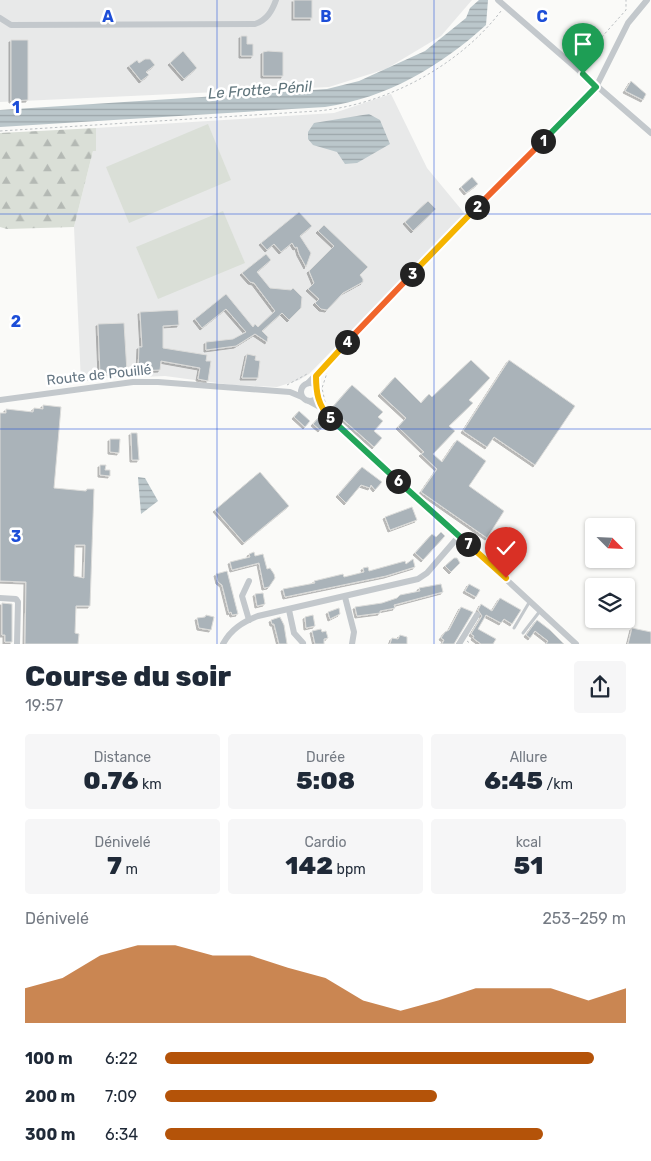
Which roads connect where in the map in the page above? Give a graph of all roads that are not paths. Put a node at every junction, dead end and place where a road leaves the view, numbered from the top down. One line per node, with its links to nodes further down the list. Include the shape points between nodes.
1 (276, 0): 4 (street, via 271,12 255,24 11,25)
2 (647, 0): 5 (street, via 628,23)
3 (501, 3): 5 (street)
4 (0, 18)
5 (596, 87): 6 (street); 7 (street)
6 (651, 133)
7 (316, 376): 8 (street); 9 (street)
8 (308, 383): 9 (street); 10 (street)
9 (316, 386): 13 (street, via 319,391)
10 (302, 387): 11 (street, Route de Pouillé); 12 (street)
11 (290, 392): 12 (street, Route de Pouillé); 14 (street, Route de Pouillé, via 134,382)
12 (302, 397): 15 (street)
13 (317, 397): 15 (street); 16 (street)
14 (0, 400)
15 (309, 401): 16 (street)
16 (320, 408): 17 (street)
17 (459, 536): 19 (street, via 418,579); 21 (street)
18 (248, 581): 25 (street, via 242,596)
19 (345, 597): 22 (street); 31 (street, via 354,632)
20 (0, 598): 29 (street, via 18,602)
21 (530, 601): 23 (street); 26 (lane)
22 (289, 610): 25 (street); 28 (street, via 294,633)
23 (540, 610): 27 (lane); 33 (street)
24 (476, 615): 32 (street)
25 (249, 620): 30 (street, via 232,632)
26 (514, 628)
27 (523, 633)
28 (303, 643)
29 (17, 644)
30 (223, 644)
31 (352, 644)
32 (459, 644)
33 (576, 644)

